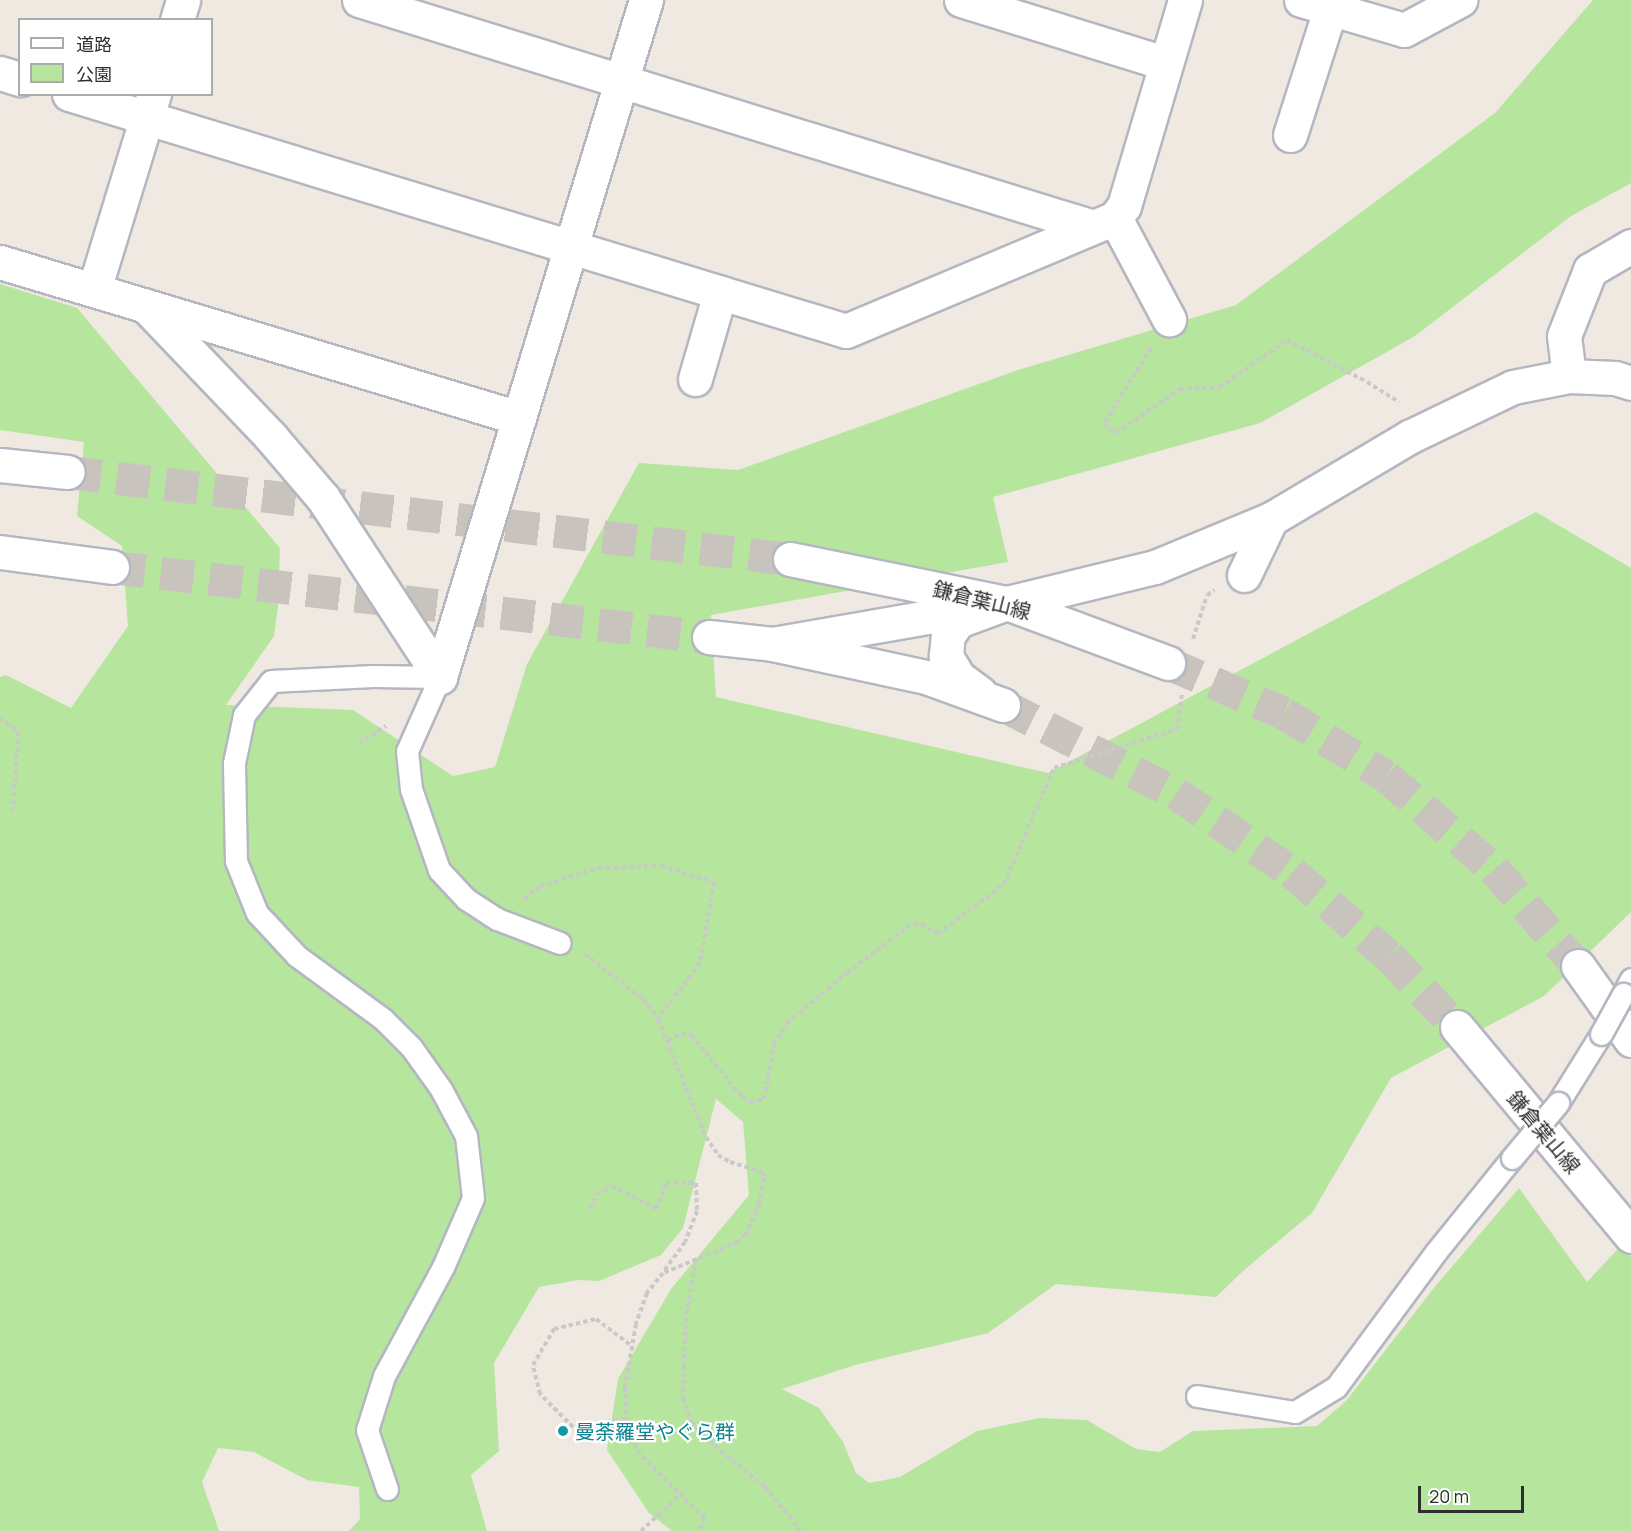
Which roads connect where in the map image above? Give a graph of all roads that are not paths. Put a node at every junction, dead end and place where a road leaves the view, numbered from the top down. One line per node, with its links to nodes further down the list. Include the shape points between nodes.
1 (183, 0): 8 (street)
2 (359, 0): 12 (street)
3 (646, 0): 12 (street)
4 (961, 0): 9 (street)
5 (1185, 0): 9 (street)
6 (1460, 0): 7 (street, via 1404,30)
7 (1321, 3): 15 (street)
8 (178, 18)
9 (1165, 63): 16 (street, via 1124,206)
10 (0, 73): 11 (street)
11 (18, 78)
12 (621, 81): 16 (street); 18 (street)
13 (82, 96): 14 (street)
14 (150, 106): 18 (street); 20 (street)
15 (1290, 135)
16 (1104, 222): 21 (street, via 846,332); 23 (street)
17 (1631, 246): 24 (street, via 1590,270 1564,336)
18 (571, 247): 21 (street); 27 (street)
19 (0, 262): 20 (street)
20 (94, 290): 22 (street)
21 (720, 293): 25 (street)
22 (144, 305): 27 (street); 39 (street, via 271,437 323,498)
23 (1169, 319)
24 (1569, 376): 26 (street, via 1615,378); 30 (street, via 1513,387 1409,437)
25 (695, 379)
26 (1631, 383)
27 (519, 418): 39 (street)
28 (0, 465): 29 (street)
29 (68, 472)
30 (1271, 519): 34 (street); 35 (street, via 1155,567)
31 (0, 552): 33 (street)
32 (790, 559): 35 (street, 鎌倉葉山線)
33 (112, 567)
34 (1244, 575)
35 (1007, 603): 37 (street); 37 (street, via 958,621 948,636 946,656 959,678 997,703 926,677); 38 (street, 鎌倉葉山線)
36 (709, 637): 37 (street)
37 (773, 644)
38 (1168, 663)
39 (440, 677): 40 (lane, via 407,751 411,789 439,870 466,899 497,919); 47 (lane, via 270,681 244,715 234,763 236,861 257,913 297,956 383,1019 411,1047 441,1089 466,1136 473,1198 443,1267 384,1376 367,1430)
40 (560, 943)
41 (1578, 966): 44 (street)
42 (1627, 987): 44 (lane, bridge)
43 (1457, 1027): 45 (street, 鎌倉葉山線)
44 (1616, 1037): 46 (lane, bridge, via 1435,1253 1336,1387 1295,1413)
45 (1631, 1236)
46 (1197, 1396)
47 (387, 1489)

